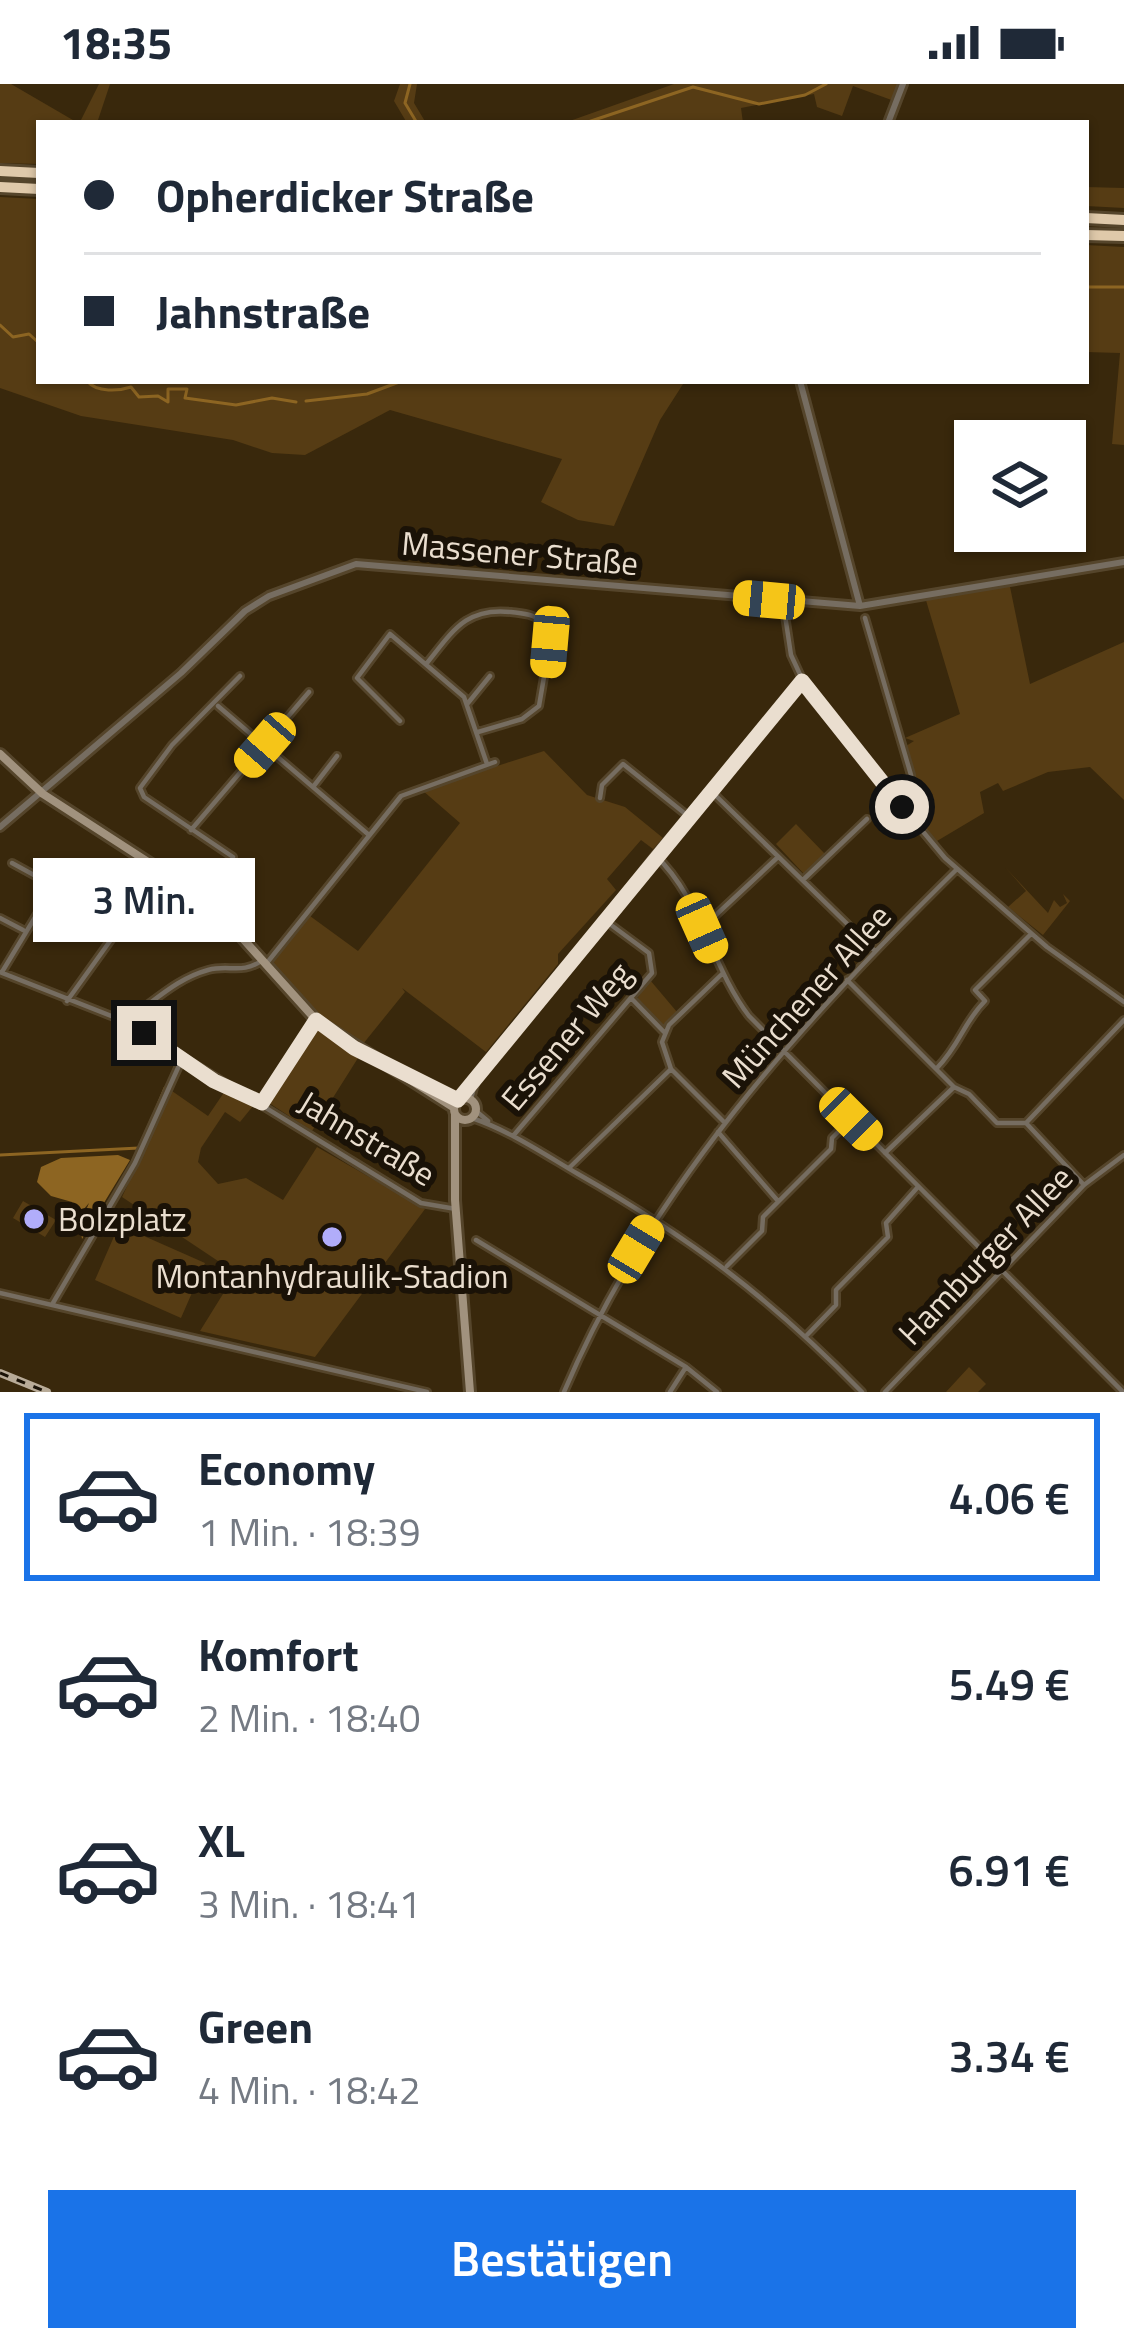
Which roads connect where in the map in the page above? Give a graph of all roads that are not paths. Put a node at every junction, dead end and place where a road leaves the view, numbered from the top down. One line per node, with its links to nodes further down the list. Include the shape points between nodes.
1 (903, 84): 2 (street)
2 (889, 120)
3 (0, 171): 4 (highway)
4 (36, 172)
5 (0, 187): 6 (highway)
6 (36, 188)
7 (1089, 218): 8 (highway)
8 (1124, 220)
9 (1089, 235): 10 (highway)
10 (1124, 236)
11 (801, 384): 14 (street)
12 (1124, 562): 14 (street, Massener Straße)
13 (783, 601): 14 (street, Massener Straße); 19 (street); 30 (street, Massener Straße, via 356,564 245,611)
14 (860, 606)
15 (865, 618): 32 (street, via 913,791)
16 (427, 663): 21 (street); 23 (street, via 390,634 357,677); 24 (street, via 477,611 530,614 546,625 542,702 527,717)
17 (240, 676): 22 (street)
18 (490, 676): 21 (street)
19 (802, 681): 29 (street); 32 (street)
20 (309, 692): 25 (street)
21 (467, 703): 24 (street)
22 (216, 704): 25 (street); 36 (street, via 140,788)
23 (400, 721)
24 (478, 733): 37 (street, via 491,763 409,790)
25 (265, 745): 28 (street); 36 (street)
26 (0, 754): 30 (main road)
27 (337, 756): 28 (street)
28 (313, 787): 37 (street)
29 (710, 790): 33 (street); 40 (street)
30 (43, 794): 35 (street, Massener Straße); 43 (main road)
31 (601, 798): 33 (street, via 602,785 623,764)
32 (902, 807): 44 (street)
33 (688, 816): 38 (street)
34 (867, 819): 45 (street)
35 (0, 827)
36 (191, 830): 39 (street)
37 (369, 835): 53 (street)
38 (655, 855): 48 (street); 49 (street)
39 (233, 857)
40 (778, 857): 45 (street); 49 (street)
41 (12, 863): 46 (street)
42 (67, 866): 46 (street)
43 (161, 870): 53 (main road, via 226,916); 58 (street)
44 (956, 870): 51 (street); 52 (street, Münchener Allee)
45 (805, 878): 52 (street)
46 (53, 886): 50 (street)
47 (0, 918): 50 (street)
48 (603, 920): 57 (street, Essener Weg, via 652,958 652,973); 70 (street, via 477,1076)
49 (702, 928): 55 (street)
50 (23, 930): 54 (street)
51 (1030, 934): 59 (street); 67 (street, via 975,990 985,1001 966,1024 964,1041)
52 (875, 951): 56 (street, Münchener Allee)
53 (264, 962): 60 (main road); 62 (street, via 240,972 208,970)
54 (1, 972): 58 (street, Jahnstraße)
55 (722, 974): 63 (street); 64 (street)
56 (847, 980): 64 (street, Münchener Allee); 67 (street)
57 (631, 998): 63 (street); 75 (street, Essener Weg)
58 (68, 1001): 62 (street, Jahnstraße)
59 (1124, 1002)
60 (316, 1020): 69 (street); 70 (main road)
61 (1124, 1021): 73 (street)
62 (124, 1022): 65 (street, Jahnstraße)
63 (664, 1032): 66 (street)
64 (782, 1048): 71 (street); 72 (street, Münchener Allee)
65 (182, 1059): 69 (street, Jahnstraße); 88 (street, via 135,1163)
66 (671, 1069): 72 (street); 78 (street)
67 (936, 1069): 68 (street)
68 (954, 1087): 73 (street, via 997,1124); 76 (street)
69 (262, 1103): 82 (street, Jahnstraße, via 421,1202)
70 (464, 1108): 75 (street); 82 (main road, via 455,1142)
71 (851, 1119): 76 (street); 81 (street)
72 (725, 1123): 74 (street, Münchener Allee)
73 (1026, 1123): 79 (street)
74 (718, 1132): 81 (street); 83 (street, Münchener Allee)
75 (513, 1136): 78 (street)
76 (885, 1153): 80 (street)
77 (1124, 1155): 79 (street, Hamburger Allee)
78 (568, 1168): 83 (street)
79 (1084, 1185): 86 (street, Hamburger Allee)
80 (918, 1187): 86 (street); 90 (street, via 886,1222 888,1238 836,1290 836,1305)
81 (778, 1201): 85 (street)
82 (456, 1209): 94 (main road)
83 (655, 1217): 85 (street); 89 (street, Münchener Allee)
84 (476, 1240): 89 (street)
85 (726, 1267): 90 (street)
86 (1002, 1272): 92 (street); 99 (street, Hamburger Allee)
87 (0, 1293): 88 (street)
88 (52, 1305): 93 (street)
89 (598, 1312): 91 (street); 95 (street, Münchener Allee)
90 (807, 1335): 98 (street)
91 (686, 1367): 96 (street); 97 (street)
92 (1117, 1386): 100 (street); 101 (street)
93 (428, 1392)
94 (470, 1392)
95 (564, 1392)
96 (670, 1392)
97 (717, 1392)
98 (862, 1392)
99 (885, 1392)
100 (1111, 1392)
101 (1124, 1392)

